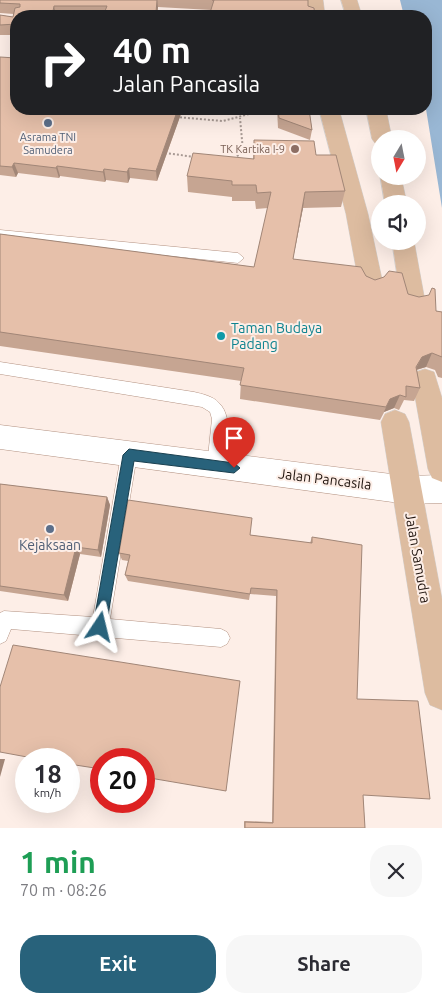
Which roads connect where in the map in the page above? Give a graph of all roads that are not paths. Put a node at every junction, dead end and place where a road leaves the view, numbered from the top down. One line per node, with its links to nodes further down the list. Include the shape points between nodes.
1 (331, 115): 4 (main road)
2 (377, 115): 3 (main road)
3 (380, 130)
4 (357, 214): 5 (main road); 9 (main road)
5 (371, 215)
6 (0, 234): 8 (lane)
7 (404, 250): 10 (main road)
8 (238, 258)
9 (371, 284)
10 (413, 301)
11 (0, 368): 16 (lane, via 207,402 216,408 220,420)
12 (425, 380): 17 (main road)
13 (395, 422): 19 (main road, Jalan Samudra)
14 (0, 437): 15 (street, Jalan Pancasila)
15 (129, 455): 16 (street, Jalan Pancasila); 20 (lane)
16 (215, 466): 19 (street, Jalan Pancasila)
17 (442, 469)
18 (442, 489): 19 (street, Jalan Pancasila)
19 (407, 490): 23 (main road, Jalan Samudra)
20 (100, 627): 21 (lane, via 4,620); 22 (lane)
21 (0, 635)
22 (221, 638)
23 (442, 693)

